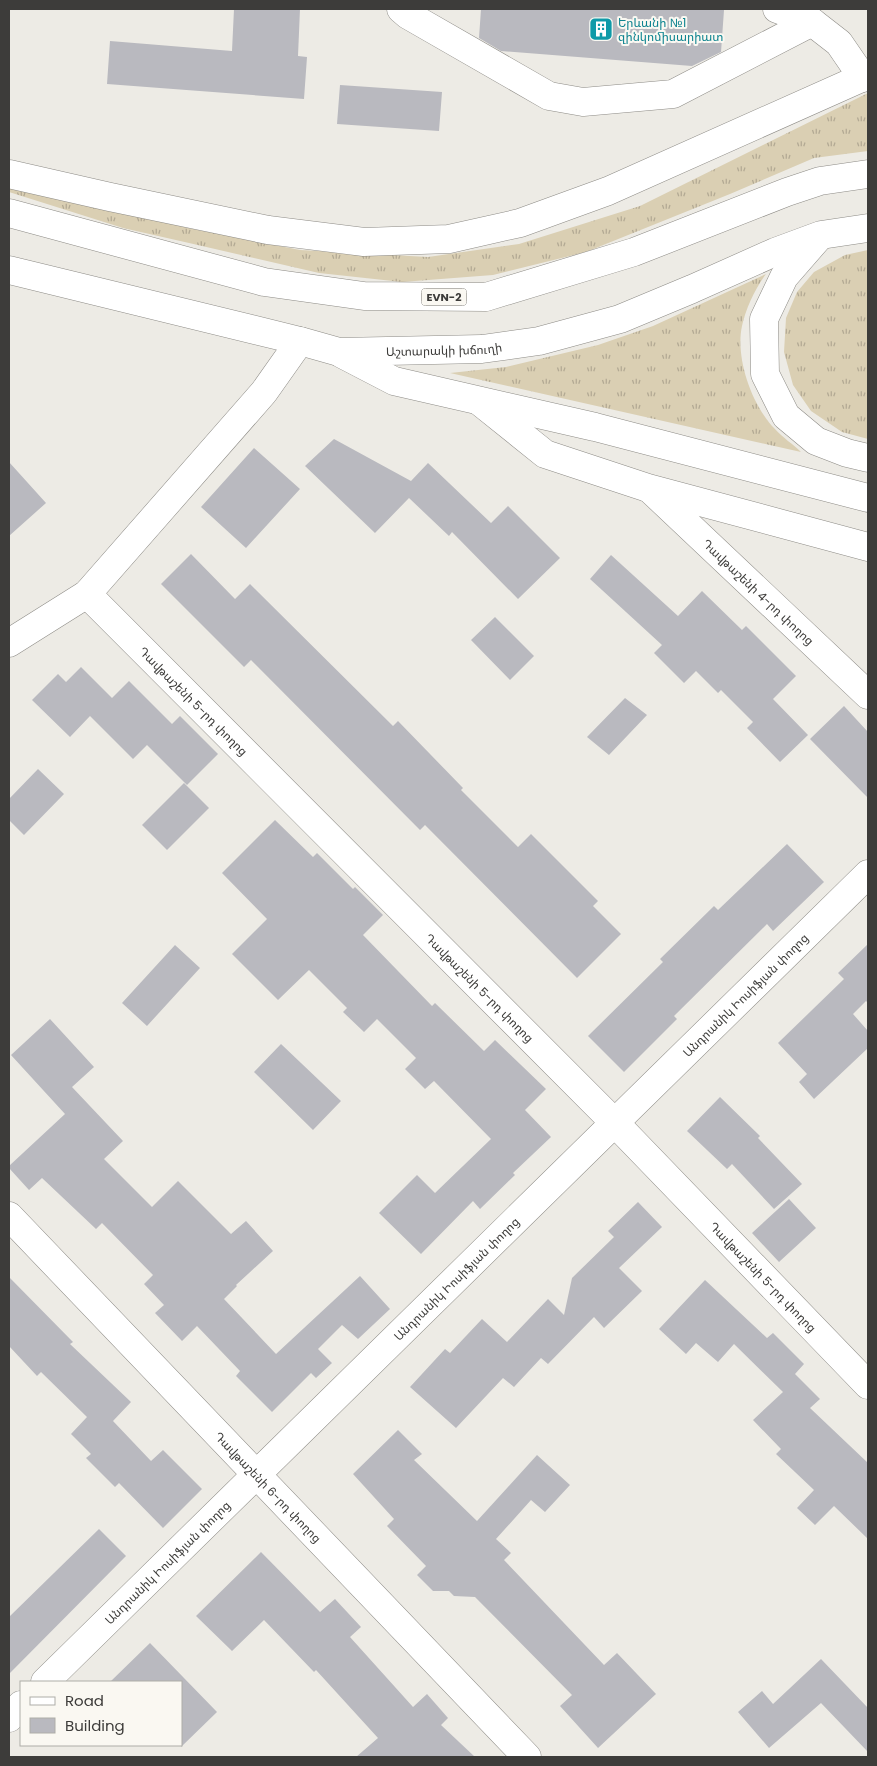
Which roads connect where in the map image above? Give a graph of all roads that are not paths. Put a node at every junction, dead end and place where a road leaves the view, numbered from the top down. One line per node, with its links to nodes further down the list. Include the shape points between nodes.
1 (401, 9): 3 (street, via 549,96 583,102 673,94)
2 (777, 9): 3 (street)
3 (812, 22): 4 (street, via 839,43)
4 (866, 76): 8 (street, via 608,191 520,223 450,239 364,242 268,230)
5 (9, 162): 8 (street)
6 (9, 174): 8 (street)
7 (868, 174): 9 (street, EVN-2, via 820,181 634,252 486,297 364,296 264,282)
8 (110, 197)
9 (9, 213)
10 (868, 228): 11 (street, Աշտարակի խճուղի)
11 (821, 236): 14 (street, Աշտարակի խճուղի, via 775,252 620,319 539,341 482,349); 16 (street, via 784,277 764,319 764,374 786,416 816,440)
12 (9, 270): 13 (street, Աշտարակի խճուղի)
13 (300, 341): 14 (street, Աշտարակի խճուղի); 20 (street, via 264,392)
14 (339, 352): 15 (street, via 394,381)
15 (479, 401): 17 (street, via 545,454); 18 (street, via 595,427)
16 (868, 458)
17 (648, 488): 19 (street); 22 (street, Դավթաշենի 4-րդ փողոց)
18 (868, 498)
19 (868, 547)
20 (87, 594): 21 (street); 24 (street, Դավթաշենի 5-րդ փողոց)
21 (9, 643)
22 (868, 695)
23 (868, 874): 24 (street, Անդրանիկ Իոսիֆյան փողոց)
24 (615, 1123): 26 (street, Դավթաշենի 5-րդ փողոց); 27 (street, Անդրանիկ Իոսիֆյան փողոց)
25 (9, 1216): 27 (street, Դավթաշենի 6-րդ փողոց)
26 (868, 1386)
27 (258, 1474): 28 (street, Անդրանիկ Իոսիֆյան փողոց); 31 (street, Դավթաշենի 6-րդ փողոց)
28 (46, 1681)
29 (20, 1706): 30 (street)
30 (9, 1718)
31 (527, 1757)

